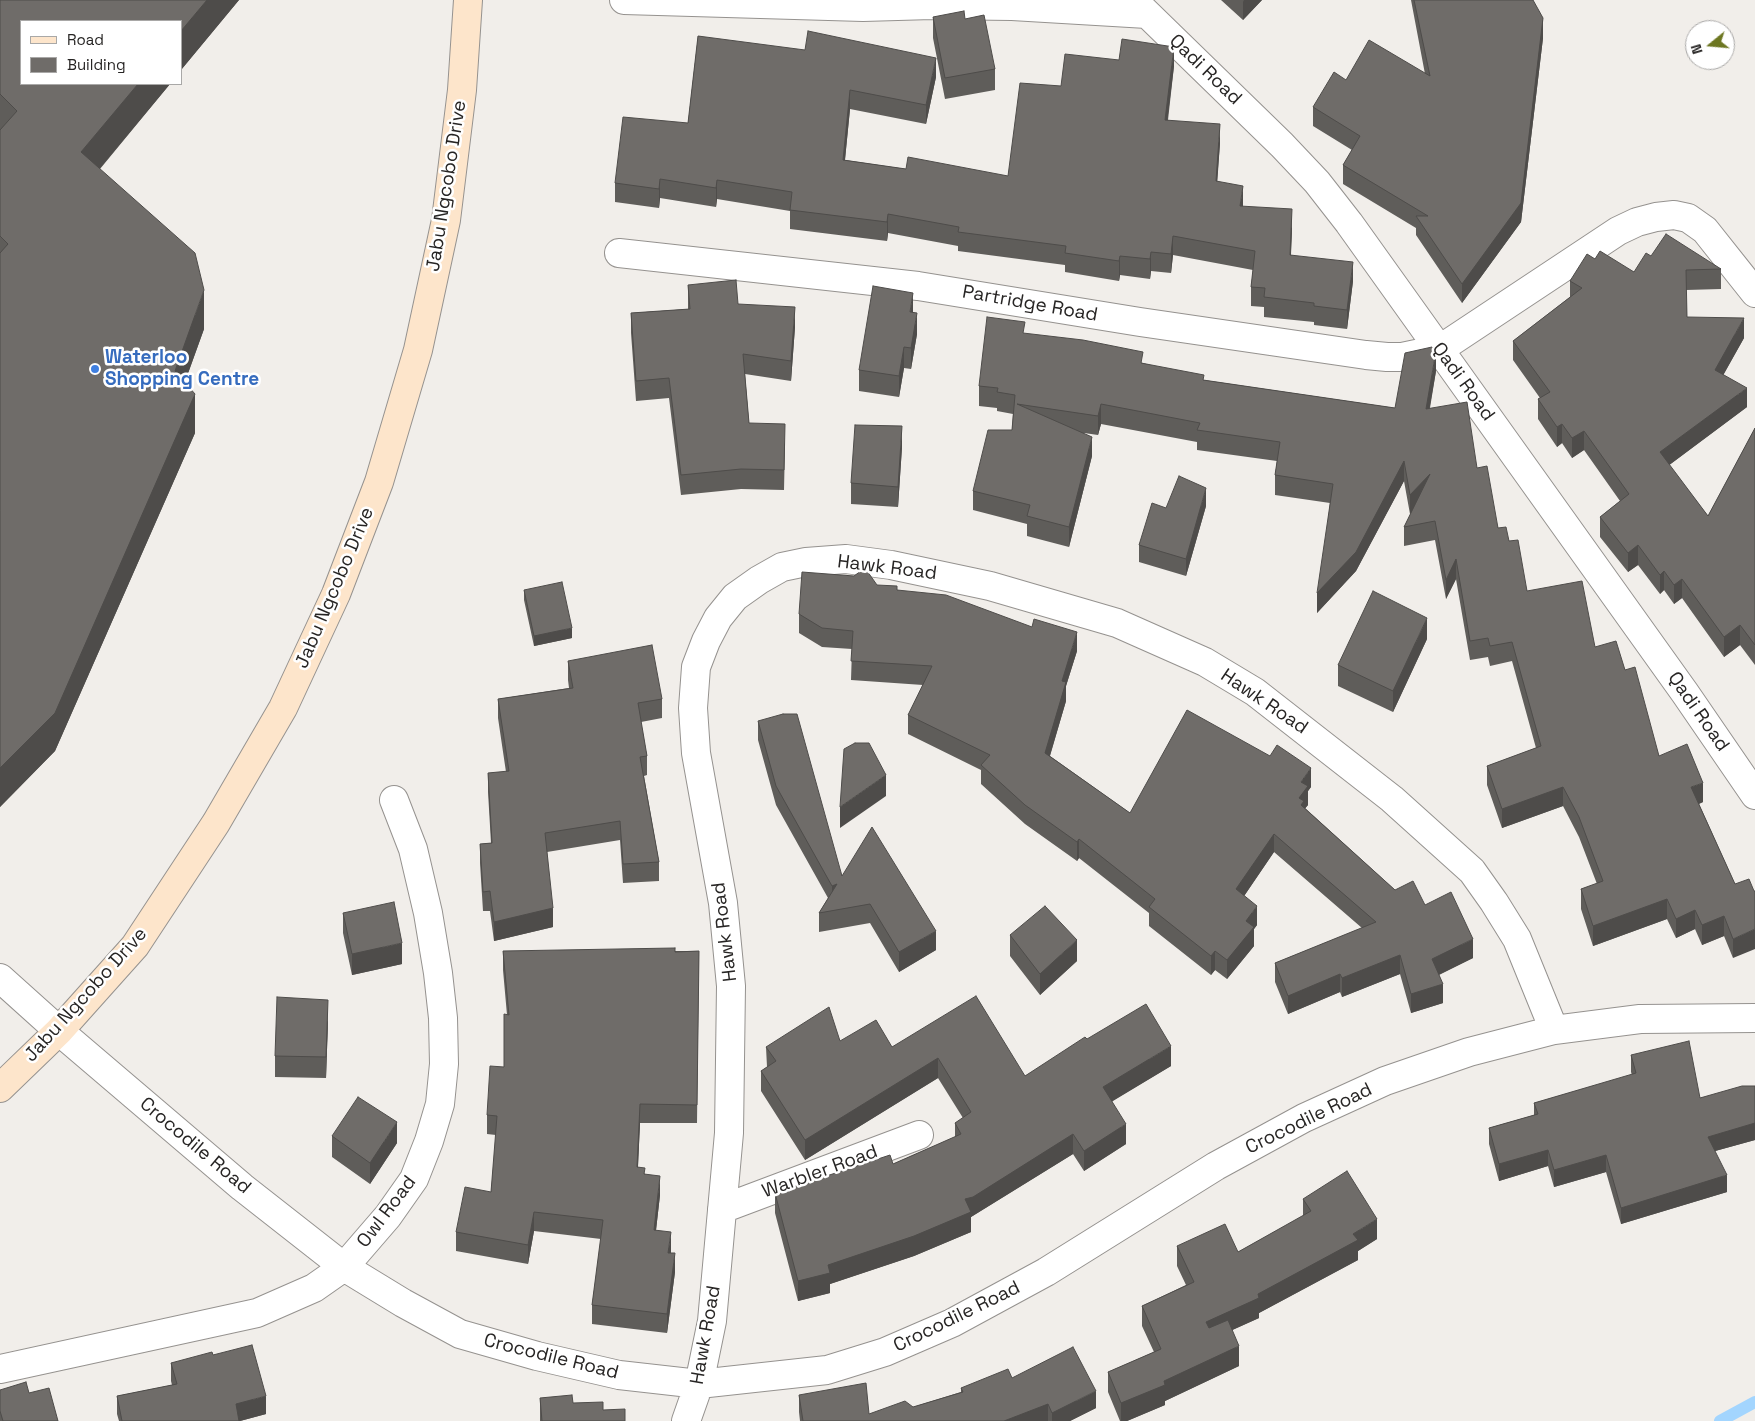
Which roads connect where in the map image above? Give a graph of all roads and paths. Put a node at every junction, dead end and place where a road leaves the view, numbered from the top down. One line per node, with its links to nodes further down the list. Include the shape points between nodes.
1 (468, 0): 12 (main road, Jabu Ngcobo Drive, via 462,90 446,220 418,350 379,482 336,594 283,708 216,823 135,946)
2 (624, 0): 3 (street, via 864,7)
3 (1140, 7): 6 (street, Qadi Road, via 1317,182)
4 (619, 253): 6 (street, Partridge Road, via 918,286 1366,356 1402,357)
5 (1755, 293): 6 (street, via 1705,230 1688,218 1674,215 1656,217 1618,231)
6 (1440, 349): 7 (street, Qadi Road)
7 (1755, 795)
8 (394, 800): 16 (street, Owl Road, via 413,850 438,973 444,1064 440,1104 414,1180)
9 (0, 978): 12 (street, Crocodile Road)
10 (1755, 1018): 11 (street, Crocodile Road, via 1640,1019)
11 (1554, 1030): 15 (street, Hawk Road, via 1516,939 1472,871 1392,799 1255,692 1205,662 1117,623 990,586 891,565 846,560 782,567 735,597 718,618 696,667 693,708 696,753 723,903 731,986 729,1133); 18 (street, Crocodile Road, via 1469,1052 1385,1081 1304,1118 1216,1166 1046,1272 952,1323 885,1352 827,1370)
12 (59, 1032): 13 (main road, Jabu Ngcobo Drive); 16 (street, Crocodile Road, via 242,1187)
13 (0, 1088)
14 (918, 1136): 15 (street, Warbler Road)
15 (722, 1209): 18 (street, Hawk Road, via 712,1322)
16 (344, 1267): 17 (street, Owl Road, via 314,1288 257,1313); 18 (street, Crocodile Road, via 460,1334 619,1375)
17 (0, 1369)
18 (699, 1384): 19 (street, Hawk Road)
19 (686, 1421)

